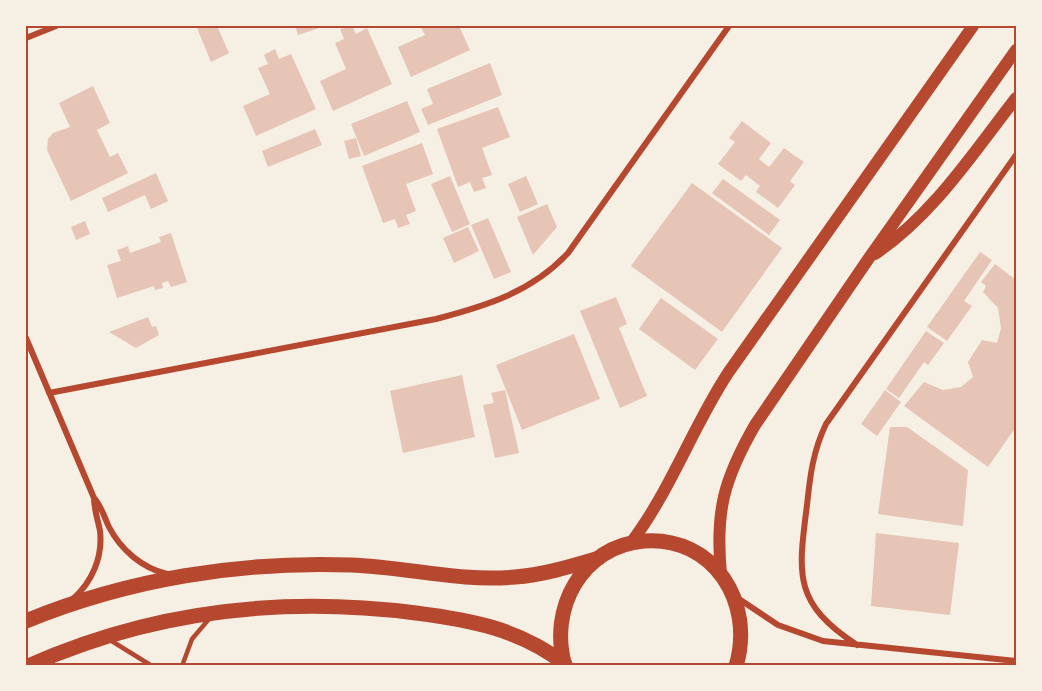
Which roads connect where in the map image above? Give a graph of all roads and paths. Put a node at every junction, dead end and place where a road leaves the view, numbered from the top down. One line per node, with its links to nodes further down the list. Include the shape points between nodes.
1 (56, 26): 4 (street)
2 (729, 26): 10 (street, via 568,253 537,282 499,301 436,319)
3 (974, 26): 12 (main road, via 728,373 694,429 656,508)
4 (26, 38)
5 (1017, 50): 8 (main road)
6 (1017, 98): 8 (main road, via 923,214)
7 (1017, 155): 21 (street, via 826,424 814,453 801,572 818,613)
8 (869, 258): 14 (main road, via 740,451 720,506)
9 (26, 338): 10 (street)
10 (49, 393): 11 (street)
11 (94, 498): 15 (street, via 113,535 130,555 151,569); 17 (street, via 100,540 97,562 86,586)
12 (630, 544): 13 (main road); 14 (main road, via 658,542 686,548)
13 (599, 558): 15 (main road, via 515,577 471,578 351,565 293,565); 23 (main road, via 572,587 564,605 560,645)
14 (721, 574): 16 (main road)
15 (175, 576): 17 (main road)
16 (734, 596): 21 (street, via 800,635); 27 (main road, via 742,632)
17 (65, 606): 19 (main road)
18 (217, 611): 20 (main road); 23 (main road, via 345,606 424,614 508,631 548,651); 26 (lane, via 192,639)
19 (26, 621)
20 (102, 637): 24 (main road); 25 (lane)
21 (857, 645): 22 (street)
22 (1017, 661)
23 (565, 665)
24 (28, 666)
25 (152, 666)
26 (182, 666)
27 (736, 666)

